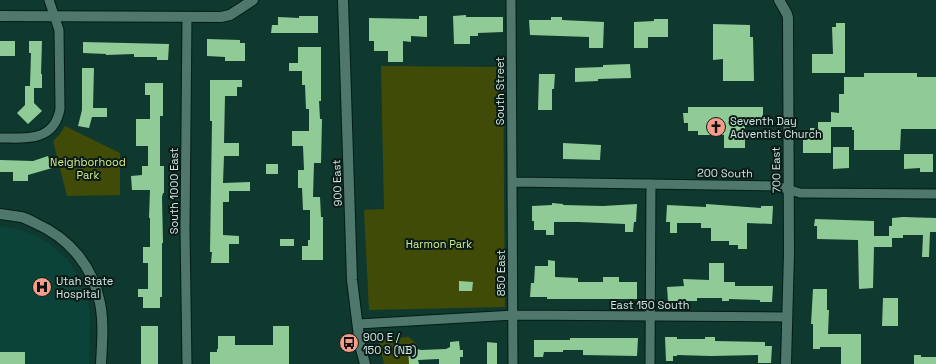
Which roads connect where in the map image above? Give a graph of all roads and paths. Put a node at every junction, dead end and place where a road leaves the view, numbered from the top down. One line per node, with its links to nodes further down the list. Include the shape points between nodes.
1 (49, 0): 7 (street)
2 (253, 0): 8 (street, via 230,15)
3 (343, 0): 18 (street, 900 East, via 352,280)
4 (511, 0): 10 (street, South Street)
5 (779, 0): 12 (street, 700 East, via 788,18)
6 (0, 16): 7 (street)
7 (55, 16): 8 (street); 9 (street, via 59,30 60,110 55,124 38,137)
8 (187, 17): 20 (street, South 1000 East, via 185,231)
9 (0, 138)
10 (513, 182): 11 (street, 200 South); 15 (street, 850 East)
11 (651, 184): 12 (street, 200 South, via 777,186); 16 (street)
12 (788, 189): 13 (street, 200 South, via 800,193); 17 (street, 700 East)
13 (936, 194)
14 (0, 214): 19 (street, via 22,217 49,229 70,245 83,260 93,278 100,303)
15 (513, 315): 16 (street, East 150 South); 18 (street, East 150 South); 22 (street, 850 East)
16 (650, 317): 17 (street, East 150 South); 23 (street)
17 (787, 317): 24 (street, 700 East)
18 (358, 324): 21 (street, 900 East)
19 (102, 364)
20 (188, 364)
21 (365, 364)
22 (513, 364)
23 (650, 364)
24 (786, 364)

